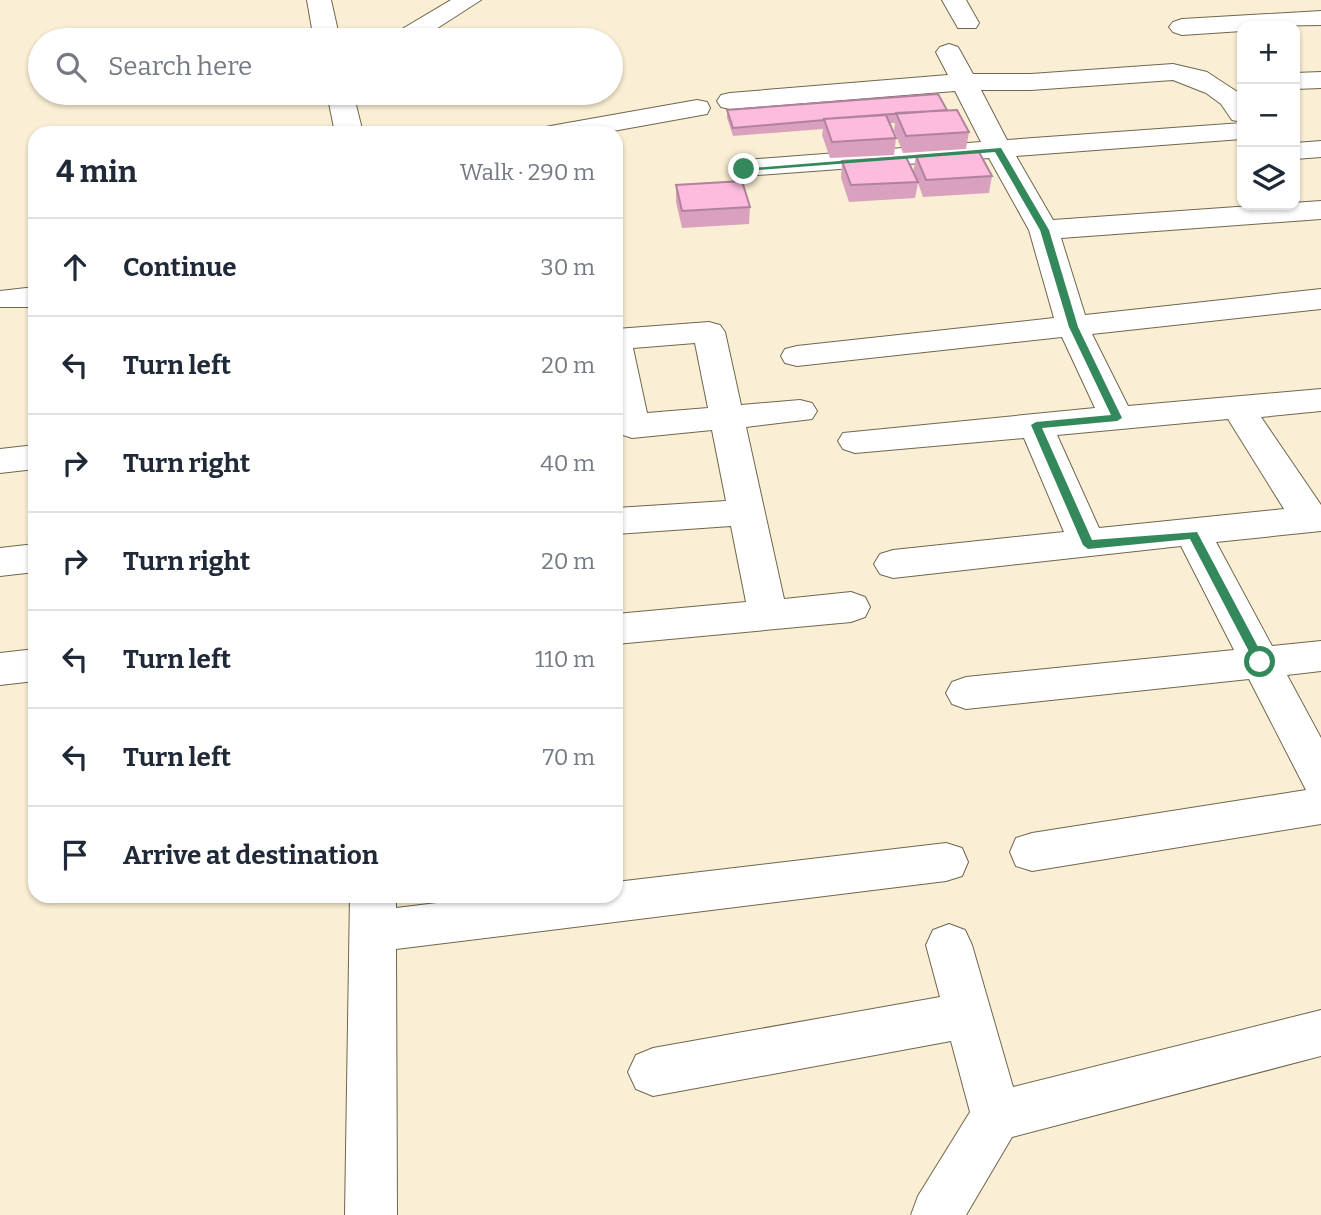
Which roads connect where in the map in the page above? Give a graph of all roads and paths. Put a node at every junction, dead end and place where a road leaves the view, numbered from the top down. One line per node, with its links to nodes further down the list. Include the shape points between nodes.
1 (319, 0): 7 (street)
2 (470, 0): 8 (street)
3 (954, 0): 5 (street)
4 (1321, 18): 6 (street)
5 (968, 23)
6 (1182, 27)
7 (325, 28)
8 (422, 28)
9 (949, 52): 11 (street)
10 (1321, 80): 12 (street)
11 (964, 82): 14 (street, via 1173,72); 15 (street); 22 (street)
12 (1300, 82)
13 (1237, 85): 14 (street)
14 (1215, 87): 17 (street)
15 (730, 101)
16 (343, 105): 19 (street)
17 (1237, 107)
18 (697, 108): 20 (street)
19 (347, 126)
20 (595, 126)
21 (1237, 131): 22 (street)
22 (998, 149): 25 (street); 28 (street)
23 (1321, 149): 24 (street)
24 (1300, 151)
25 (744, 169)
26 (1300, 187): 27 (street)
27 (1320, 212): 28 (street)
28 (1044, 230): 30 (street)
29 (1321, 299): 30 (street)
30 (1073, 327): 32 (street); 38 (street)
31 (623, 340): 37 (street, via 709,331)
32 (797, 356)
33 (623, 378): 37 (street, via 632,426)
34 (1321, 400): 35 (street)
35 (1238, 408): 38 (street); 44 (street)
36 (800, 411): 37 (street)
37 (727, 417): 43 (street)
38 (1117, 418): 39 (street)
39 (1036, 425): 40 (street); 47 (street)
40 (855, 441)
41 (28, 458): 42 (street)
42 (0, 461)
43 (747, 512): 45 (street); 52 (street)
44 (1315, 519): 46 (street)
45 (623, 521)
46 (1193, 534): 47 (street); 55 (street)
47 (1088, 545): 50 (street)
48 (28, 559): 49 (street)
49 (0, 562)
50 (893, 564)
51 (851, 607): 52 (street)
52 (768, 615): 53 (street)
53 (623, 628)
54 (1321, 656): 55 (street)
55 (1260, 662): 58 (street); 59 (street)
56 (28, 666): 57 (street)
57 (0, 669)
58 (966, 693)
59 (1321, 778)
60 (1321, 806): 61 (street)
61 (1032, 852)
62 (946, 862): 63 (street)
63 (623, 891)
64 (494, 903): 65 (street)
65 (373, 914): 71 (street)
66 (948, 945): 67 (street)
67 (968, 1015): 69 (street); 70 (street)
68 (1321, 1033): 70 (street)
69 (653, 1072)
70 (996, 1116): 72 (street)
71 (370, 1215)
72 (937, 1215)

